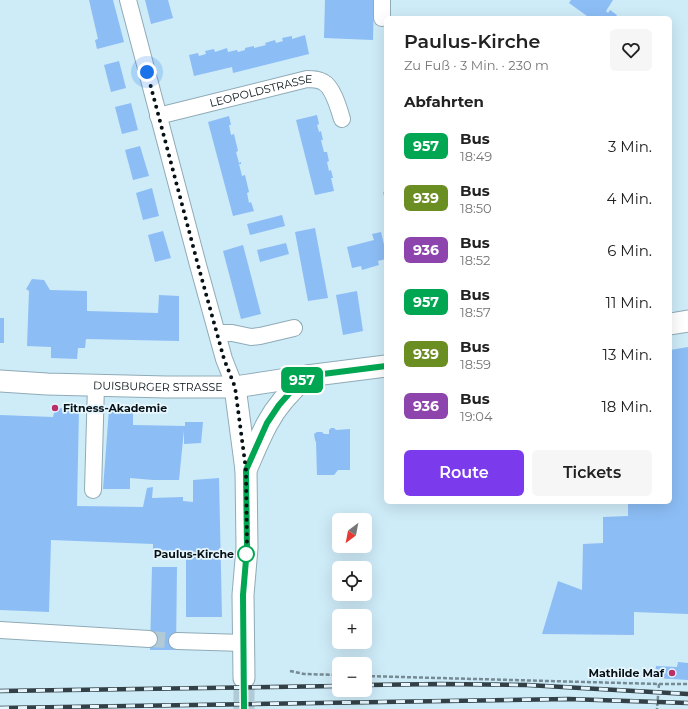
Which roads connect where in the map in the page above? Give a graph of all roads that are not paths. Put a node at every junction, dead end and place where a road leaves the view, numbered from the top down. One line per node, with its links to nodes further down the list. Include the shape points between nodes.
1 (128, 0): 4 (street)
2 (382, 0): 3 (street)
3 (382, 18)
4 (158, 116): 5 (street, LEOPOLDSTRASSE, via 307,79 325,82 336,100); 9 (street)
5 (342, 119)
6 (688, 321): 7 (main road)
7 (672, 324)
8 (294, 328): 9 (street, via 251,337)
9 (217, 333): 14 (street)
10 (384, 366): 11 (main road, DUISBURGER STRASSE)
11 (307, 376): 14 (main road, DUISBURGER STRASSE); 15 (main road, via 279,405 267,423)
12 (0, 381): 13 (main road, DUISBURGER STRASSE)
13 (96, 385): 14 (main road, DUISBURGER STRASSE); 16 (street)
14 (235, 387): 15 (main road)
15 (246, 470): 20 (main road)
16 (93, 490)
17 (0, 630): 18 (street)
18 (149, 639)
19 (177, 641): 20 (street)
20 (244, 643): 21 (main road)
21 (244, 678)

